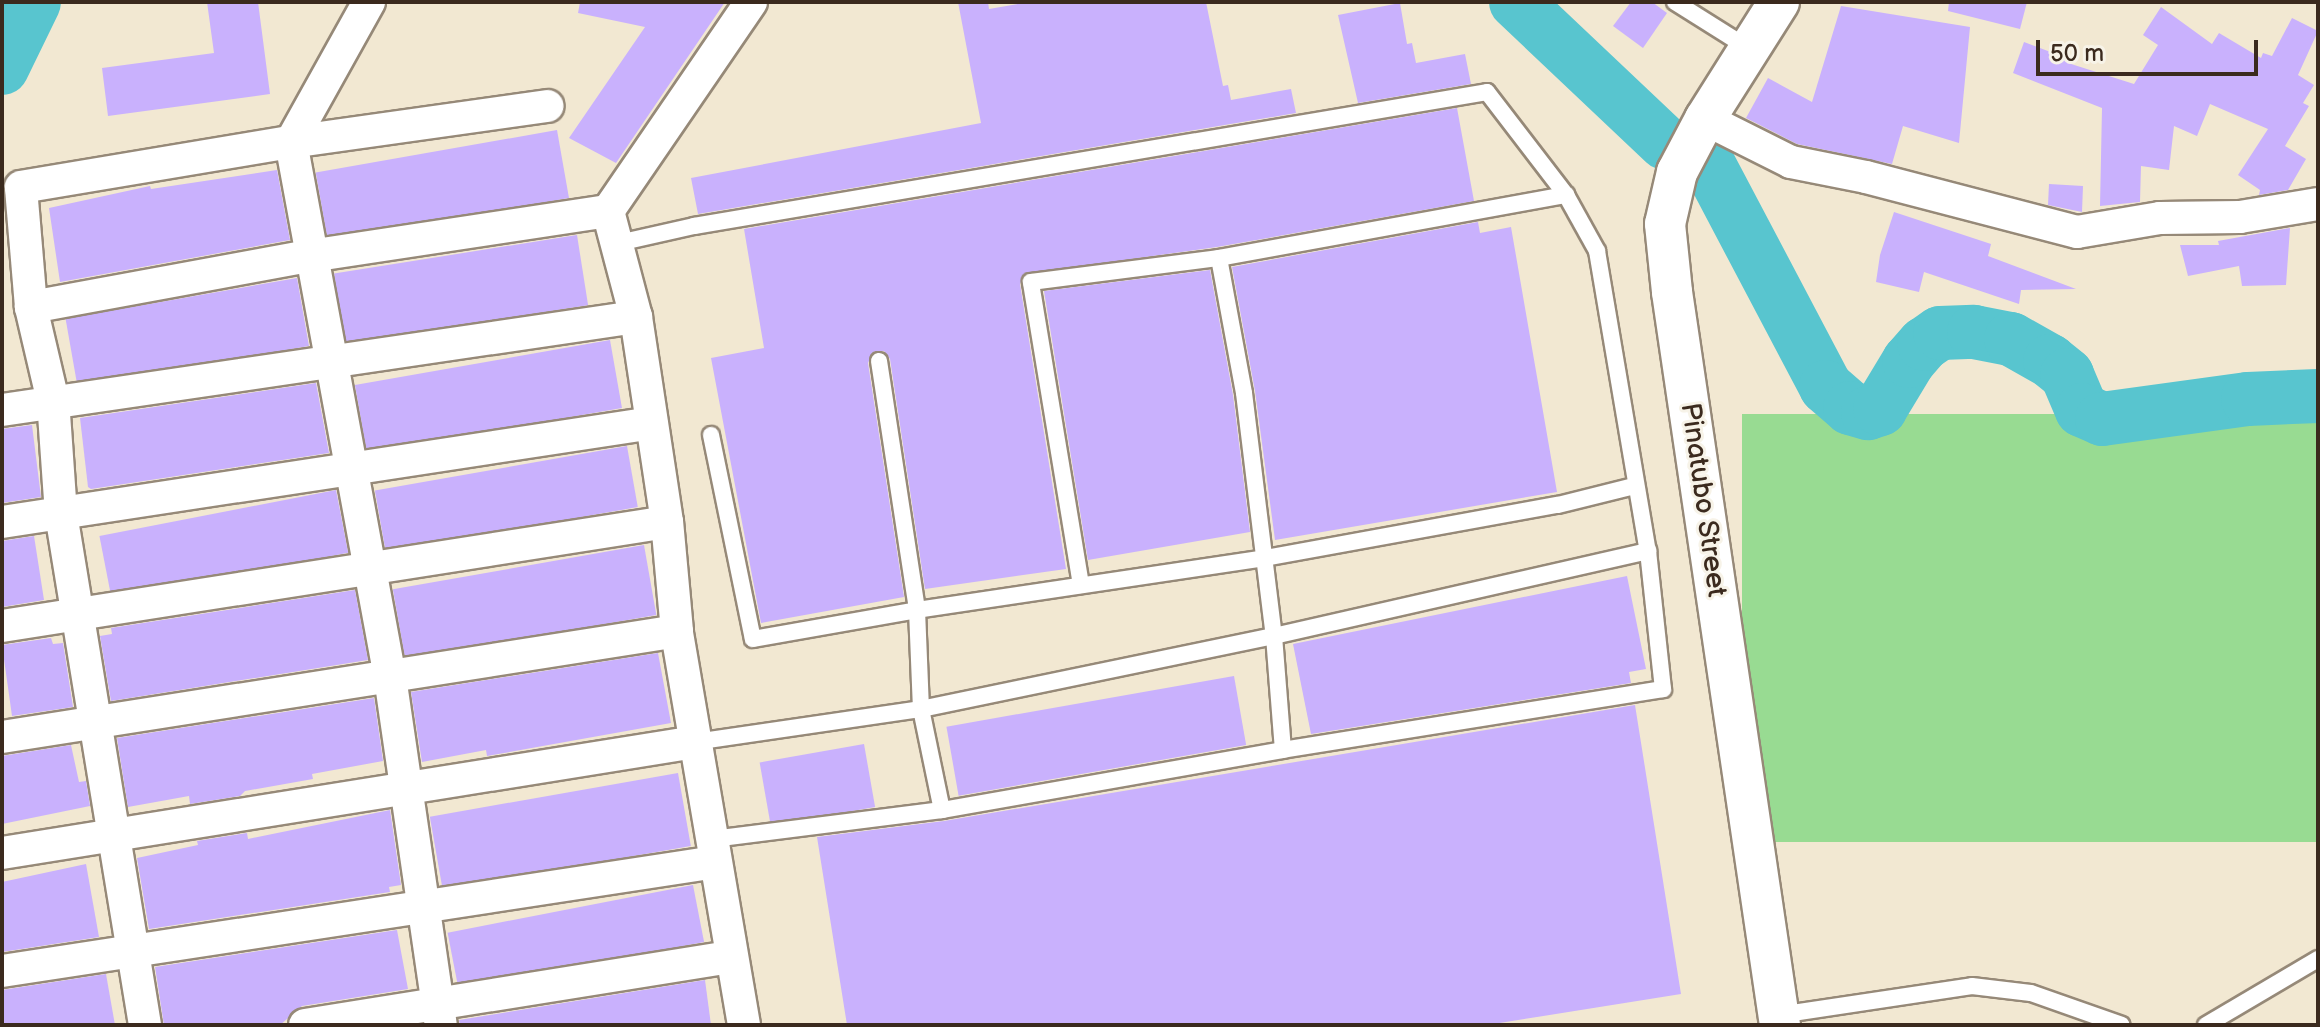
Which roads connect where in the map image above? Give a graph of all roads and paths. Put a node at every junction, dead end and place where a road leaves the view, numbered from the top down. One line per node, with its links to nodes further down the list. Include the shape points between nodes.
1 (369, 2): 8 (street)
2 (751, 2): 11 (street)
3 (1675, 2): 5 (lane)
4 (1779, 2): 5 (street, Pinatubo Street)
5 (1748, 48): 7 (street, Pinatubo Street)
6 (547, 106): 8 (street)
7 (1705, 119): 10 (street, via 1791,162 2077,232 2160,218 2240,217); 54 (street, Pinatubo Street, via 1669,195 1667,257)
8 (291, 142): 13 (street); 15 (street, via 21,187)
9 (1566, 195): 12 (lane, via 1487,92 709,223); 14 (lane); 24 (lane, via 1597,251)
10 (2318, 204)
11 (608, 211): 12 (street); 13 (street)
12 (614, 244): 16 (street)
13 (310, 256): 15 (street); 17 (street)
14 (1219, 258): 29 (lane, via 1244,393); 31 (lane, via 1031,282)
15 (31, 307): 19 (street)
16 (636, 317): 17 (street); 21 (street)
17 (333, 361): 19 (street); 23 (street)
18 (879, 361): 32 (lane)
19 (53, 401): 20 (street); 25 (street)
20 (2, 410)
21 (652, 423): 23 (street); 27 (street)
22 (711, 435): 32 (lane, via 753,639)
23 (353, 469): 25 (street); 30 (street)
24 (1634, 486): 28 (lane); 29 (lane, via 1558,505)
25 (61, 514): 26 (street); 33 (street)
26 (2, 522)
27 (667, 522): 30 (street); 35 (street)
28 (1648, 551): 36 (lane); 42 (lane, via 1663,689)
29 (1265, 558): 31 (lane); 36 (lane)
30 (369, 566): 33 (street); 37 (street)
31 (1081, 585): 32 (lane)
32 (917, 610): 38 (lane)
33 (80, 612): 34 (street); 39 (street)
34 (2, 626)
35 (677, 631): 37 (street); 41 (street)
36 (1274, 636): 38 (lane); 42 (lane)
37 (390, 677): 39 (street); 43 (street)
38 (921, 709): 41 (lane); 44 (lane)
39 (96, 723): 40 (street); 45 (street)
40 (2, 737)
41 (695, 742): 43 (street); 46 (street)
42 (1283, 750): 44 (lane)
43 (406, 788): 45 (street); 48 (street)
44 (942, 810): 46 (lane)
45 (114, 835): 47 (street); 49 (street)
46 (713, 850): 48 (street); 50 (street)
47 (2, 853)
48 (421, 907): 49 (street); 53 (street)
49 (133, 951): 52 (street); 55 (street)
50 (731, 957): 53 (street); 57 (street)
51 (2318, 959): 59 (lane)
52 (2, 971)
53 (439, 1014): 56 (street)
54 (1780, 1020): 58 (lane, via 1972,986 2031,993)
55 (145, 1025)
56 (305, 1025)
57 (744, 1025)
58 (2122, 1025)
59 (2206, 1025)

